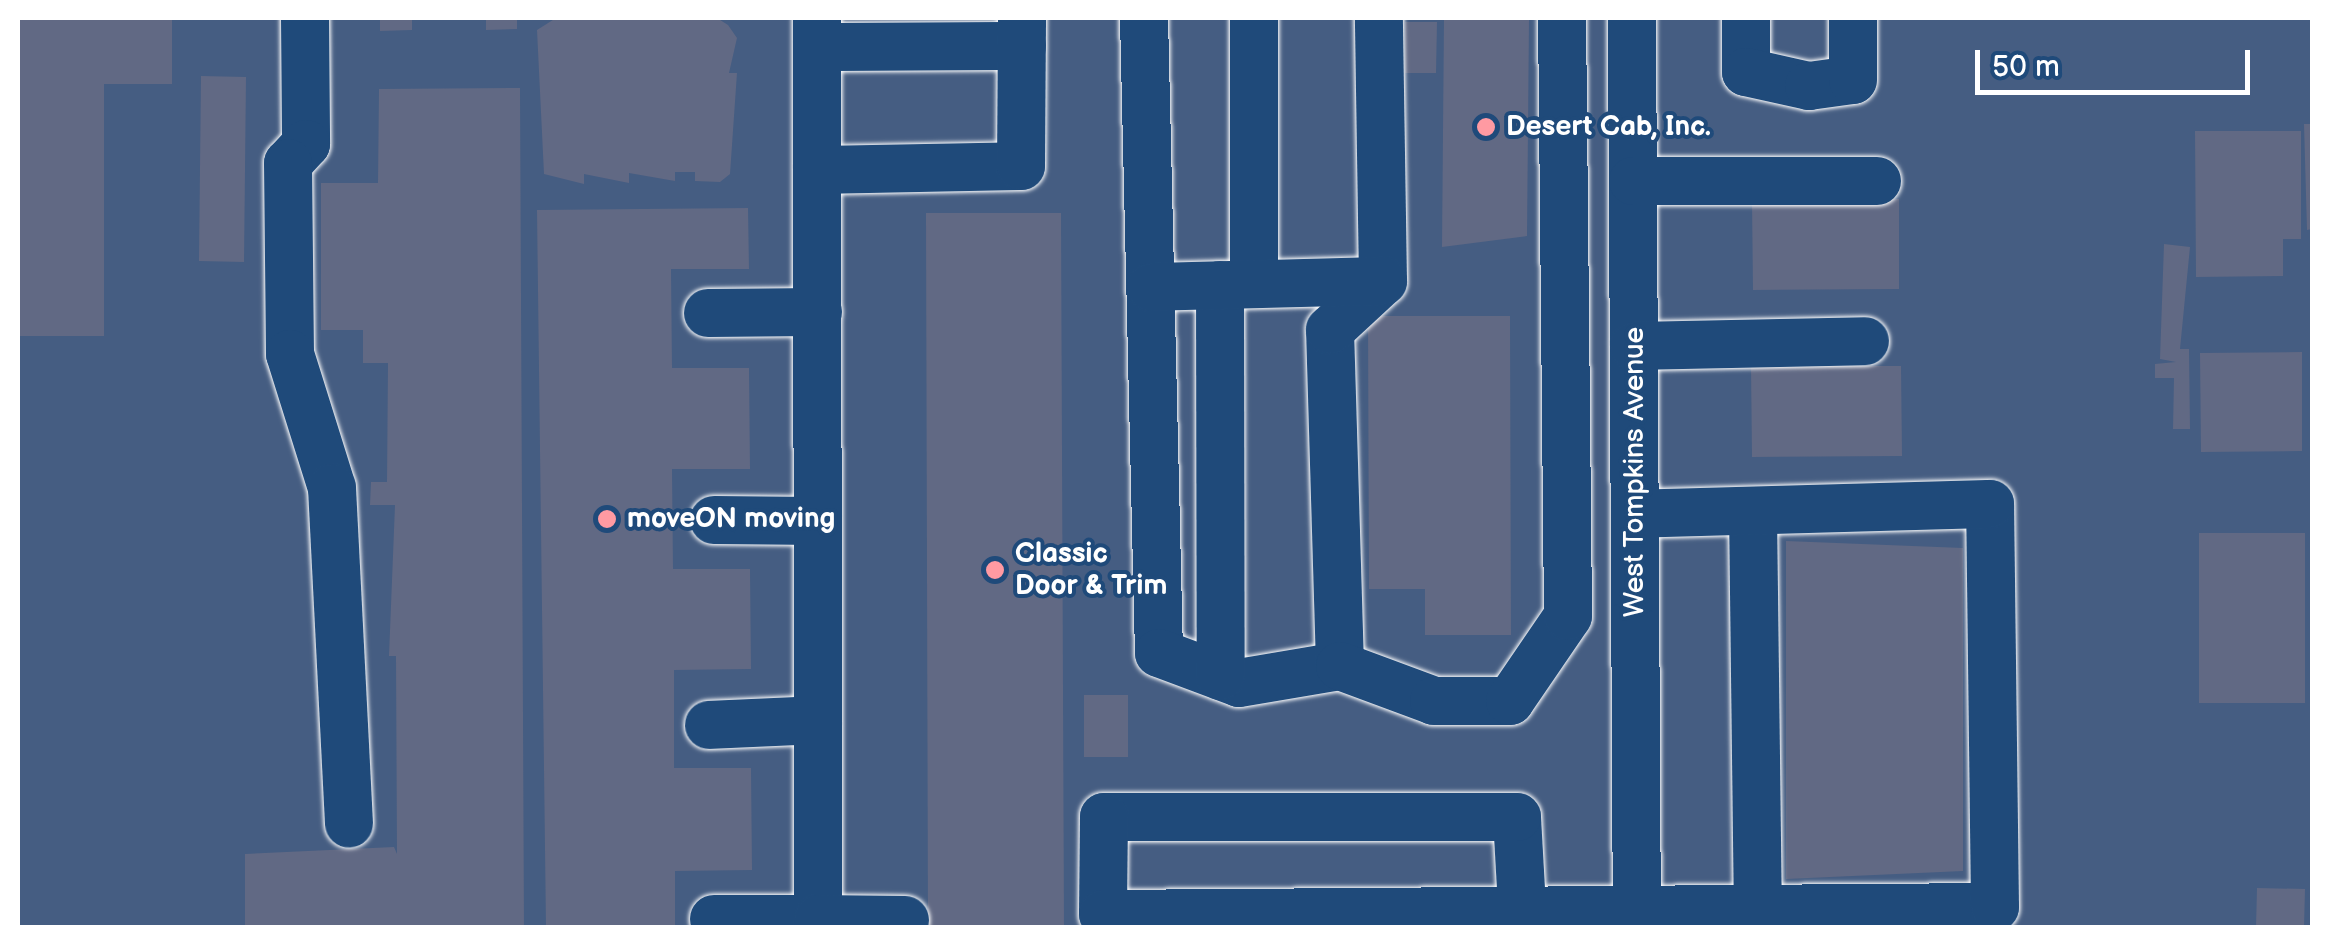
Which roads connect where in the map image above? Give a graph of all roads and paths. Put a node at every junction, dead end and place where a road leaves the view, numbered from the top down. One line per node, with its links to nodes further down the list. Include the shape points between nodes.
1 (306, 18): 29 (street, via 306,144 288,162 290,354 332,488)
2 (1144, 18): 16 (street)
3 (1254, 18): 15 (street)
4 (1379, 18): 14 (street)
5 (1562, 18): 25 (street, via 1568,616 1510,700 1434,700)
6 (1632, 18): 12 (street, West Tompkins Avenue)
7 (1746, 18): 8 (street, via 1746,72 1809,86 1853,80)
8 (1854, 18)
9 (817, 32): 10 (street); 11 (street)
10 (1022, 32): 11 (street, via 1020,166)
11 (817, 170): 17 (street)
12 (1632, 181): 13 (street); 20 (street, West Tompkins Avenue)
13 (1877, 181)
14 (1383, 282): 15 (street); 25 (street, via 1330,330)
15 (1237, 284): 16 (street); 26 (street)
16 (1151, 287): 26 (street, via 1159,653)
17 (818, 312): 18 (street); 24 (street)
18 (708, 313)
19 (1865, 341): 20 (street)
20 (1634, 346): 22 (street, West Tompkins Avenue)
21 (1753, 511): 22 (street); 30 (street); 30 (street, via 1990,504 1995,907)
22 (1635, 514): 32 (street, West Tompkins Avenue)
23 (714, 520): 24 (street)
24 (818, 520): 27 (street)
25 (1340, 666): 26 (street, via 1239,683)
26 (1220, 676)
27 (818, 720): 28 (street); 34 (street)
28 (709, 725)
29 (348, 824)
30 (1758, 906): 32 (street)
31 (1522, 907): 31 (street, via 1103,914 1104,818 1517,818); 32 (street)
32 (1637, 916)
33 (714, 919): 34 (street)
34 (818, 919): 35 (street)
35 (905, 920)

